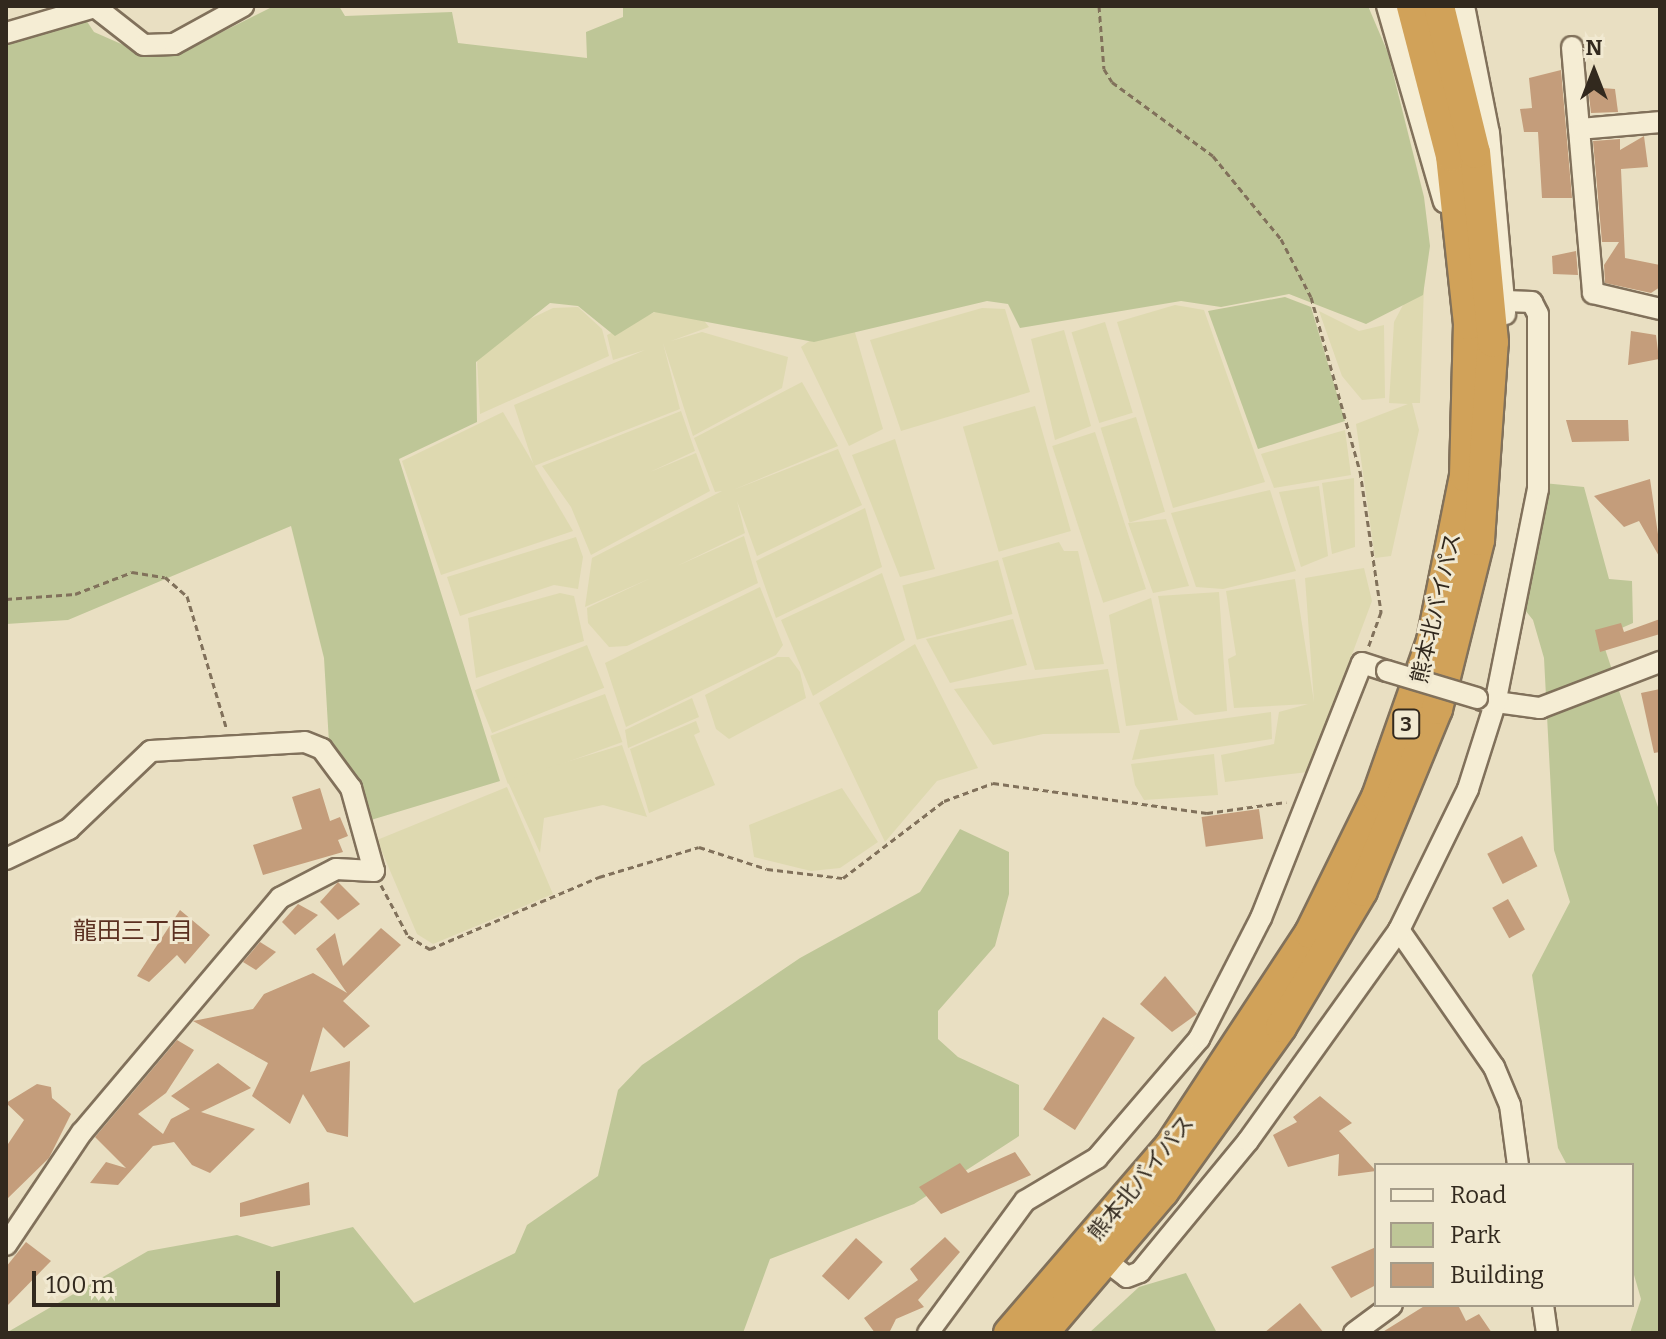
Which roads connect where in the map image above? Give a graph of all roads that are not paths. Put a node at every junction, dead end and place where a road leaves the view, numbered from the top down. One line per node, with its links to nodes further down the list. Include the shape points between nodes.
1 (243, 6): 6 (street, via 174,44 144,45)
2 (1387, 6): 13 (street, via 1426,122 1450,233)
3 (1412, 6): 13 (highway, 熊本北バイパス / 3, via 1451,156 1464,247)
4 (1439, 6): 14 (highway, 熊本北バイパス / 3, via 1475,153 1488,245 1493,342)
5 (1464, 6): 11 (street, via 1489,133)
6 (94, 7): 7 (street)
7 (6, 33)
8 (1572, 47): 10 (street)
9 (1660, 122): 10 (street)
10 (1579, 129): 12 (street, via 1593,293)
11 (1505, 301): 14 (street, via 1501,434); 16 (street, via 1532,302 1538,314 1538,489)
12 (1660, 309)
13 (1468, 424): 20 (highway, 熊本北バイパス / 3, via 1448,570 1408,718 1330,896)
14 (1479, 540): 23 (highway, 熊本北バイパス / 3, via 1437,709 1362,891 1226,1109)
15 (1660, 662): 16 (street, via 1540,708)
16 (1486, 701): 18 (street, via 1468,789); 19 (street, bridge, via 1362,663 1232,983)
17 (6, 859): 22 (street, via 81,820 151,751 305,742 322,749 351,788 374,871 336,869 280,898 82,1132)
18 (1399, 930): 21 (street, via 1494,1067 1510,1105); 23 (street, via 1326,1038 1140,1272 1127,1277)
19 (1171, 1078): 20 (street); 26 (street, via 1097,1158 1025,1201)
20 (1202, 1101): 27 (highway, 熊本北バイパス / 3)
21 (1518, 1163)
22 (6, 1245)
23 (1106, 1261): 28 (highway, 熊本北バイパス / 3)
24 (1389, 1307): 29 (street)
25 (1543, 1307): 30 (street)
26 (928, 1333)
27 (1009, 1333)
28 (1043, 1333)
29 (1354, 1333)
30 (1547, 1333)

